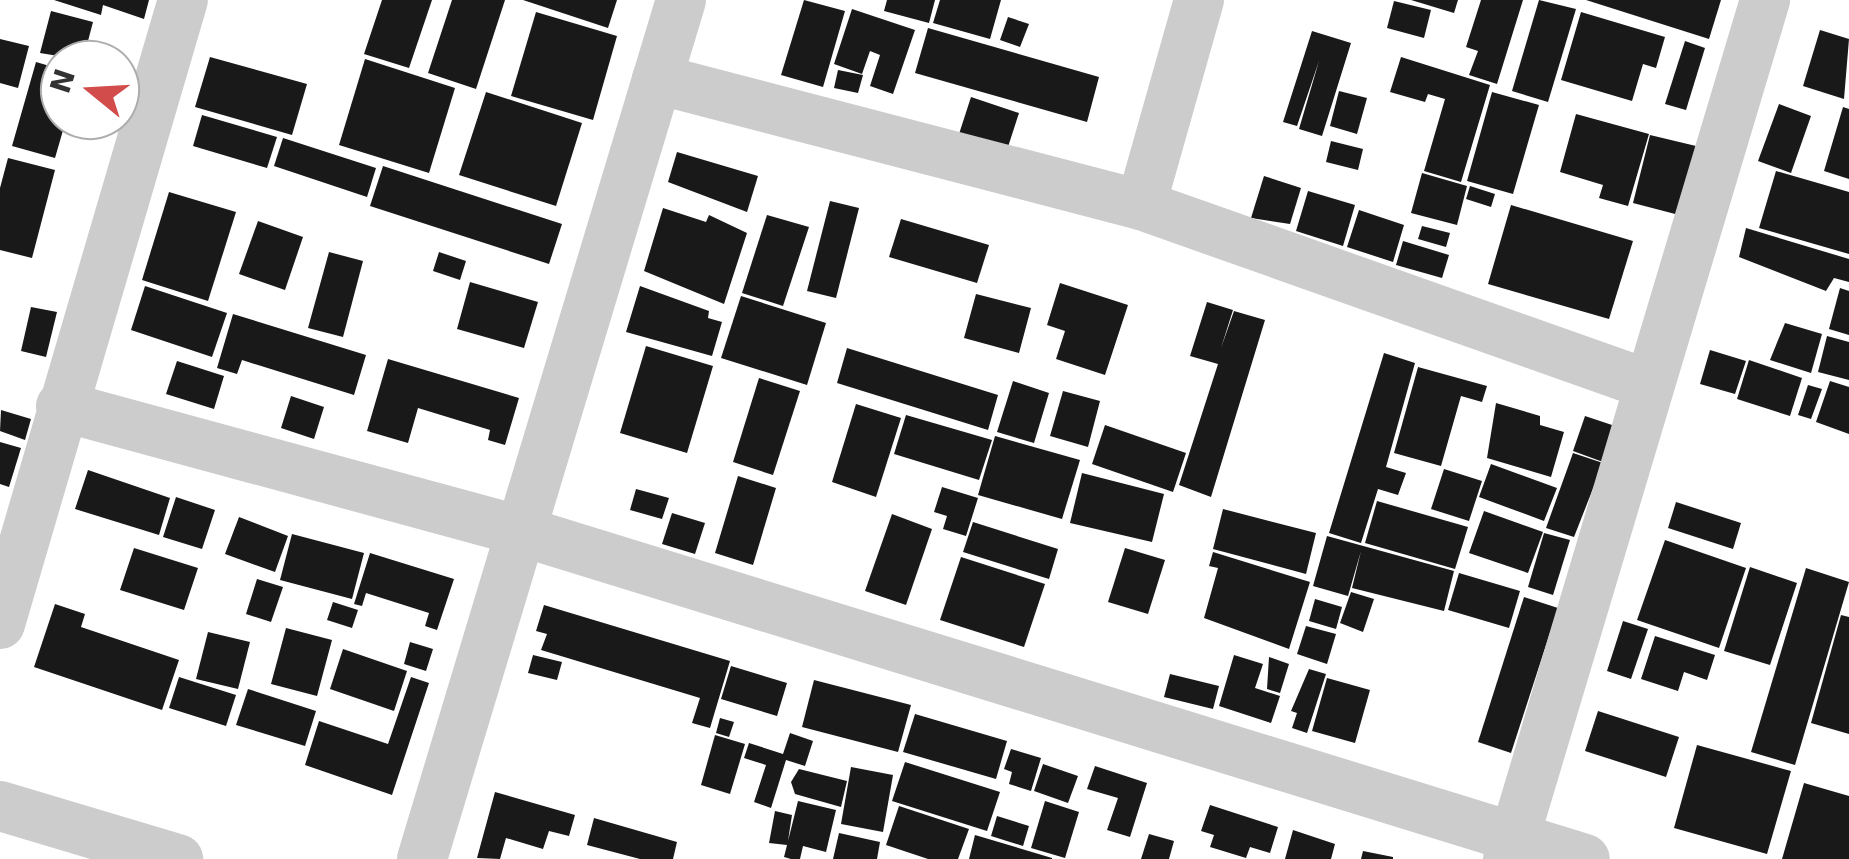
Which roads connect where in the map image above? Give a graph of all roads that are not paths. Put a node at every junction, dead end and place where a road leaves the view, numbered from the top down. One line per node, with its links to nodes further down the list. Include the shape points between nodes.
1 (183, 0): 8 (street)
2 (680, 0): 5 (street)
3 (1199, 0): 6 (street)
4 (1765, 0): 7 (street)
5 (658, 79): 6 (street); 9 (street)
6 (1141, 205): 7 (street)
7 (1647, 384): 12 (street)
8 (62, 406): 9 (street); 10 (street)
9 (524, 532): 12 (street); 14 (street)
10 (0, 624)
11 (0, 806): 13 (street)
12 (1510, 850): 15 (street)
13 (178, 859)
14 (422, 859)
15 (1585, 859)

